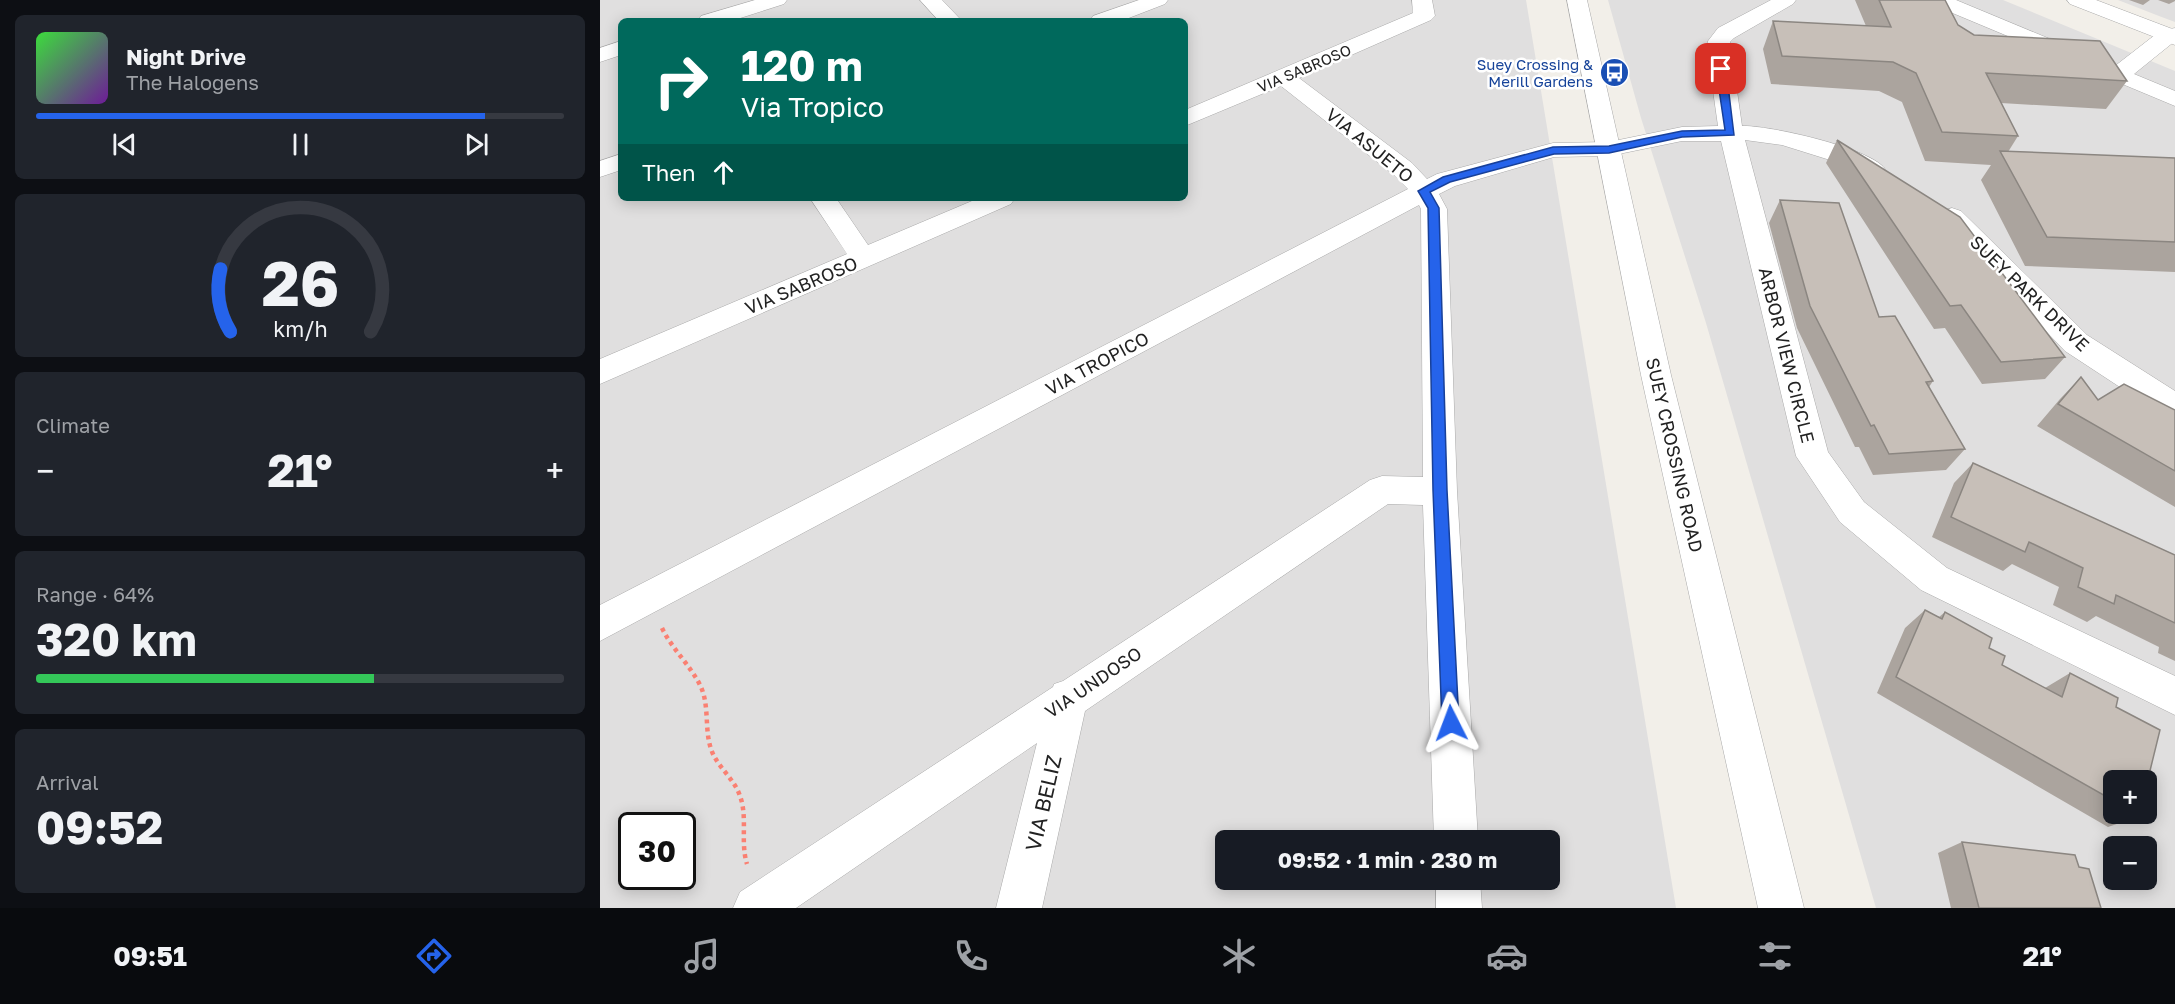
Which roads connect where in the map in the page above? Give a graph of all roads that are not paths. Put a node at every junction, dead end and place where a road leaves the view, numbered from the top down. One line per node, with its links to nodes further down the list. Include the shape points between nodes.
1 (777, 0): 9 (street)
2 (930, 0): 10 (street)
3 (1158, 0): 11 (street)
4 (1577, 0): 20 (street, SUEY CROSSING ROAD)
5 (1786, 0): 19 (street, ARBOR VIEW CIRCLE, via 1719,40)
6 (1938, 0): 15 (street)
7 (2077, 0): 12 (street)
8 (1423, 8): 16 (street, VIA SABROSO)
9 (719, 18)
10 (948, 18)
11 (1109, 18)
12 (2173, 36): 15 (street)
13 (618, 49): 14 (street)
14 (600, 55)
15 (2118, 75): 17 (street)
16 (1283, 77): 18 (street, VIA SABROSO); 24 (street, VIA ASUETO, via 1403,169)
17 (2173, 96)
18 (1188, 118)
19 (1731, 133): 20 (street, via 1682,134); 23 (street, via 1785,138 1855,160); 33 (street, ARBOR VIEW CIRCLE, via 1813,456 1852,512 1934,579)
20 (1609, 150): 24 (street, VIA TROPICO, via 1553,150 1446,180); 40 (street, SUEY CROSSING ROAD, via 1656,375)
21 (618, 163): 22 (street)
22 (600, 169)
23 (1898, 182)
24 (1424, 191): 31 (street, VIA ASUETO, via 1434,208); 32 (street, VIA TROPICO)
25 (825, 201): 28 (street)
26 (995, 201): 28 (street, VIA SABROSO)
27 (1936, 206): 30 (street, SUEY PARK DRIVE, via 1960,224 2076,343)
28 (863, 258): 29 (street, VIA SABROSO)
29 (600, 372)
30 (2175, 407)
31 (1440, 490): 34 (street, VIA UNDOSO, via 1382,490); 35 (street, VIA ASUETO)
32 (600, 624)
33 (2175, 696)
34 (1068, 698): 37 (street, VIA UNDOSO); 38 (street, VIA BELIZ)
35 (1456, 830)
36 (1458, 890): 39 (street)
37 (757, 908)
38 (1019, 908)
39 (1459, 908)
40 (1781, 908)

